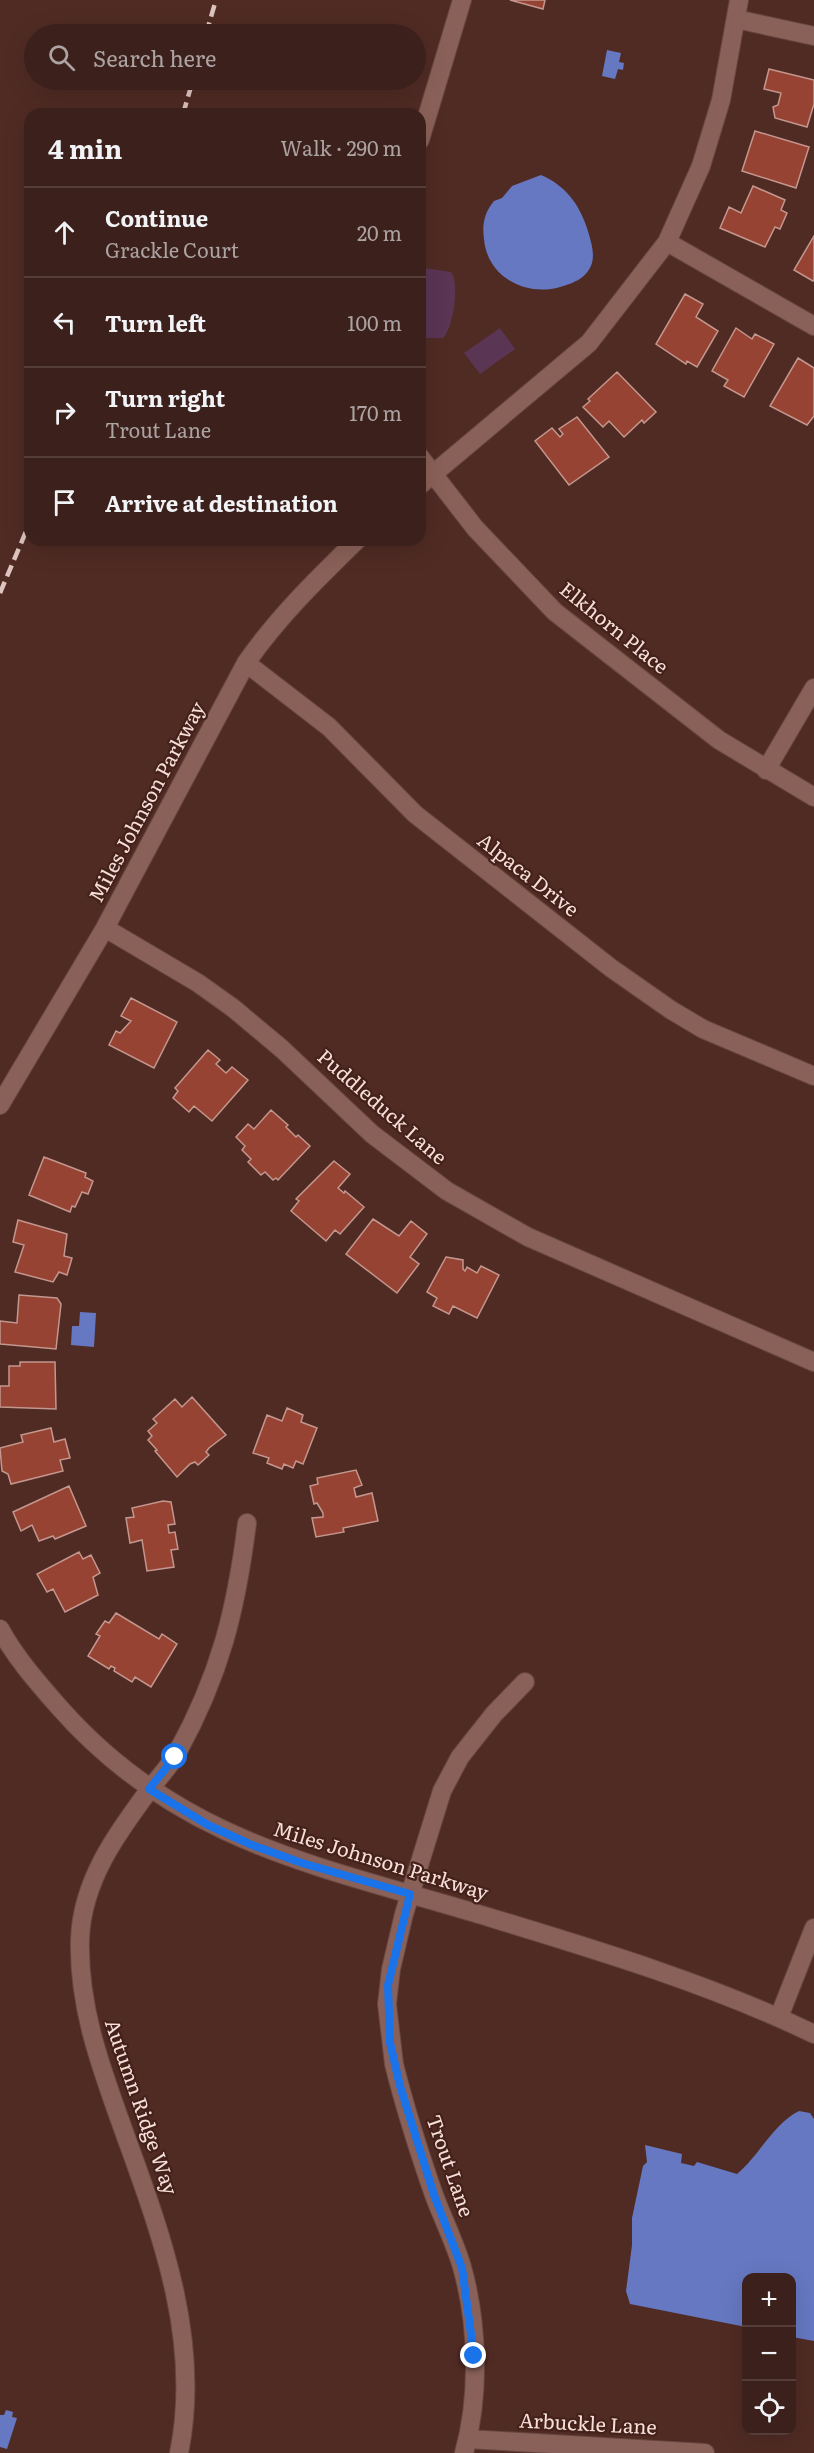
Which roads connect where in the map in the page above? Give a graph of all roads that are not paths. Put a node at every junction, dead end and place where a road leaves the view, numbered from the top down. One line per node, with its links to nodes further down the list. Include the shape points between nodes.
1 (462, 0): 5 (street)
2 (739, 0): 3 (street)
3 (736, 19): 4 (street); 6 (street, via 721,100 701,166)
4 (814, 36)
5 (426, 120)
6 (667, 242): 7 (street); 8 (street, via 589,343)
7 (814, 326)
8 (426, 480): 12 (street, Elkhorn Place, via 555,612 719,740)
9 (351, 546): 10 (street, Miles Johnson Parkway, via 300,596)
10 (246, 663): 14 (street, Miles Johnson Parkway); 15 (street, Alpaca Drive, via 328,727 415,814 611,968 703,1029)
11 (814, 688): 12 (street)
12 (766, 770): 13 (street, Elkhorn Place)
13 (814, 797)
14 (105, 928): 16 (street, Miles Johnson Parkway); 17 (street, Puddleduck Lane, via 233,1008 372,1134 456,1197 538,1241)
15 (814, 1076)
16 (0, 1105)
17 (814, 1362)
18 (247, 1523): 21 (street, Autumn Ridge Way, via 226,1639 207,1697 175,1757)
19 (0, 1629): 21 (street, Miles Johnson Parkway, via 30,1674 82,1732)
20 (525, 1682): 22 (street, Trout Lane, via 460,1757 442,1791)
21 (149, 1789): 22 (street, Miles Johnson Parkway, via 208,1825 252,1845); 27 (street, Autumn Ridge Way, via 102,1859 91,1885 80,1936 81,1990 92,2038 160,2233 178,2303 185,2367)
22 (410, 1894): 24 (street, Miles Johnson Parkway, via 661,1971); 26 (street, Trout Lane, via 388,1985 390,2043 434,2195 462,2268 474,2356)
23 (814, 1928): 24 (street)
24 (779, 2017): 25 (street, Miles Johnson Parkway)
25 (814, 2034)
26 (466, 2446): 28 (street, Arbuckle Lane)
27 (179, 2453)
28 (705, 2453)

